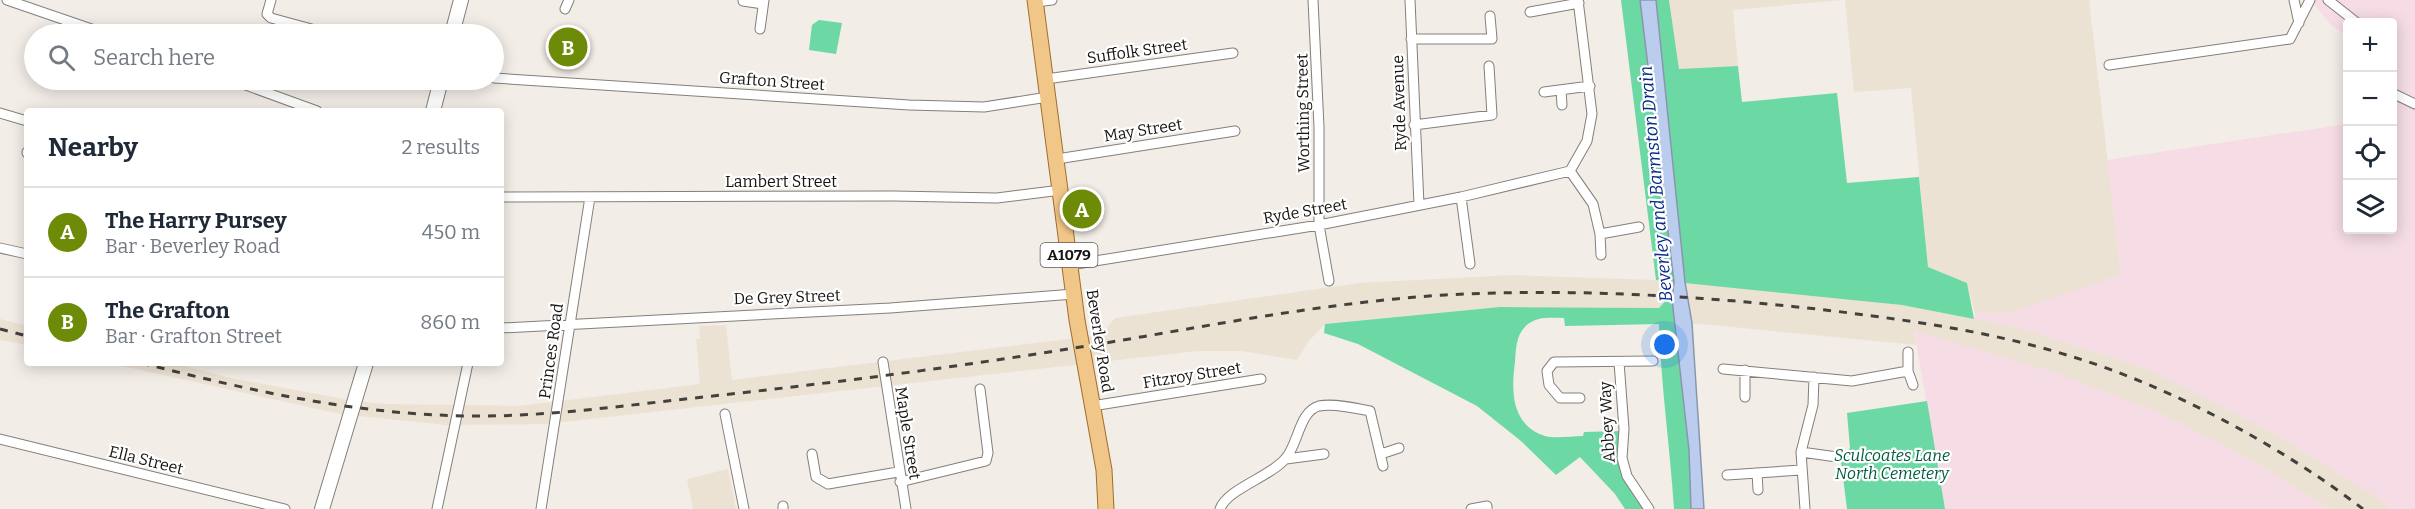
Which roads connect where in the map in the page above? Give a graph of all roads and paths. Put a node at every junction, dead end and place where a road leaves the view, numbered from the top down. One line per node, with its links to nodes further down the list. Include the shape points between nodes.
1 (7, 0): 18 (street)
2 (461, 0): 20 (street)
3 (1052, 0): 11 (street)
4 (1313, 0): 50 (street, Worthing Street)
5 (1410, 0): 22 (street, Ryde Avenue)
6 (2294, 0): 17 (street)
7 (2310, 0): 17 (street)
8 (2328, 0): 16 (street)
9 (267, 1): 19 (street, via 271,18)
10 (743, 1): 12 (street)
11 (1035, 1): 27 (main road, Beverley Road / A1079)
12 (764, 2): 21 (street)
13 (1579, 2): 14 (street); 28 (street)
14 (1530, 12)
15 (1491, 16): 22 (street, via 1492,39)
16 (2351, 18)
17 (2299, 23): 24 (street, via 2290,39)
18 (77, 24)
19 (293, 24)
20 (455, 24)
21 (760, 29)
22 (1411, 39): 41 (street, Ryde Avenue)
23 (1233, 53): 27 (street, Suffolk Street)
24 (2109, 65)
25 (1489, 66): 41 (street, via 1492,115)
26 (504, 79): 34 (street, Grafton Street, via 909,105 984,107)
27 (1046, 80): 34 (main road, Beverley Road / A1079)
28 (1590, 86): 31 (street); 44 (street, via 1592,114 1587,141)
29 (259, 90): 37 (street)
30 (438, 90): 38 (street)
31 (1561, 90): 32 (street); 36 (street)
32 (1544, 92)
33 (2397, 95): 35 (street)
34 (1048, 97): 43 (main road, Beverley Road / A1079)
35 (2415, 104)
36 (1562, 105)
37 (309, 108)
38 (434, 108)
39 (0, 113): 40 (street)
40 (24, 120)
41 (1414, 126): 49 (street, Ryde Avenue)
42 (1235, 131): 43 (street, May Street)
43 (1057, 159): 45 (main road, Beverley Road / A1079)
44 (1570, 171): 47 (street, Ryde Street); 52 (street, via 1593,204)
45 (1060, 190): 46 (street, Lambert Street, via 998,198); 57 (main road, Beverley Road / A1079)
46 (590, 197): 48 (street, Lambert Street); 60 (street, Princes Road)
47 (1461, 197): 49 (street, Ryde Street); 56 (street)
48 (504, 198)
49 (1419, 205): 50 (street, Ryde Street)
50 (1319, 225): 57 (street, Ryde Street); 58 (street, Worthing Street)
51 (1639, 227): 52 (street)
52 (1600, 234): 55 (street)
53 (0, 248): 54 (street)
54 (24, 253)
55 (1601, 255)
56 (1470, 264)
57 (1070, 265): 59 (main road, Beverley Road / A1079)
58 (1329, 281)
59 (1074, 294): 60 (street, De Grey Street, via 890,308); 77 (main road, Beverley Road / A1079)
60 (569, 324): 61 (street, De Grey Street); 96 (street, Princes Road)
61 (504, 328)
62 (1908, 352): 70 (street)
63 (1653, 361): 65 (street, Abbey Way)
64 (883, 362): 91 (street, Maple Street)
65 (1619, 362): 76 (street, Abbey Way, via 1554,362 1547,371 1549,385 1560,398); 103 (street, Abbey Way, via 1622,458 1627,476)
66 (365, 366): 94 (street)
67 (467, 366): 95 (street)
68 (1723, 369): 69 (street)
69 (1745, 370): 71 (street); 75 (street)
70 (1908, 371): 71 (street, via 1852,381); 73 (street)
71 (1814, 377): 81 (street, via 1813,405)
72 (1261, 379): 77 (street, Fitzroy Street)
73 (1913, 384)
74 (980, 389): 91 (street, via 986,460)
75 (1745, 397)
76 (1580, 398)
77 (1092, 406): 99 (main road, Beverley Road / A1079, via 1104,470)
78 (725, 414): 97 (street)
79 (0, 439): 93 (street, Ella Street)
80 (1399, 448): 84 (street)
81 (1801, 452): 85 (street); 88 (street)
82 (812, 454): 91 (street, via 816,477 828,484)
83 (1324, 454): 86 (street)
84 (1381, 454): 86 (street, via 1370,411 1319,406 1309,412); 87 (street)
85 (1837, 457)
86 (1286, 459): 100 (street, via 1230,497)
87 (1383, 466)
88 (1801, 470): 89 (street); 104 (street)
89 (1757, 473): 90 (street); 92 (street)
90 (1727, 475)
91 (899, 477): 98 (street, Maple Street)
92 (1758, 490)
93 (285, 509)
94 (322, 509)
95 (437, 509)
96 (541, 509)
97 (744, 509)
98 (906, 509)
99 (1106, 509)
100 (1220, 509)
101 (1471, 509): 102 (street)
102 (1487, 509)
103 (1649, 509)
104 (1805, 509)

